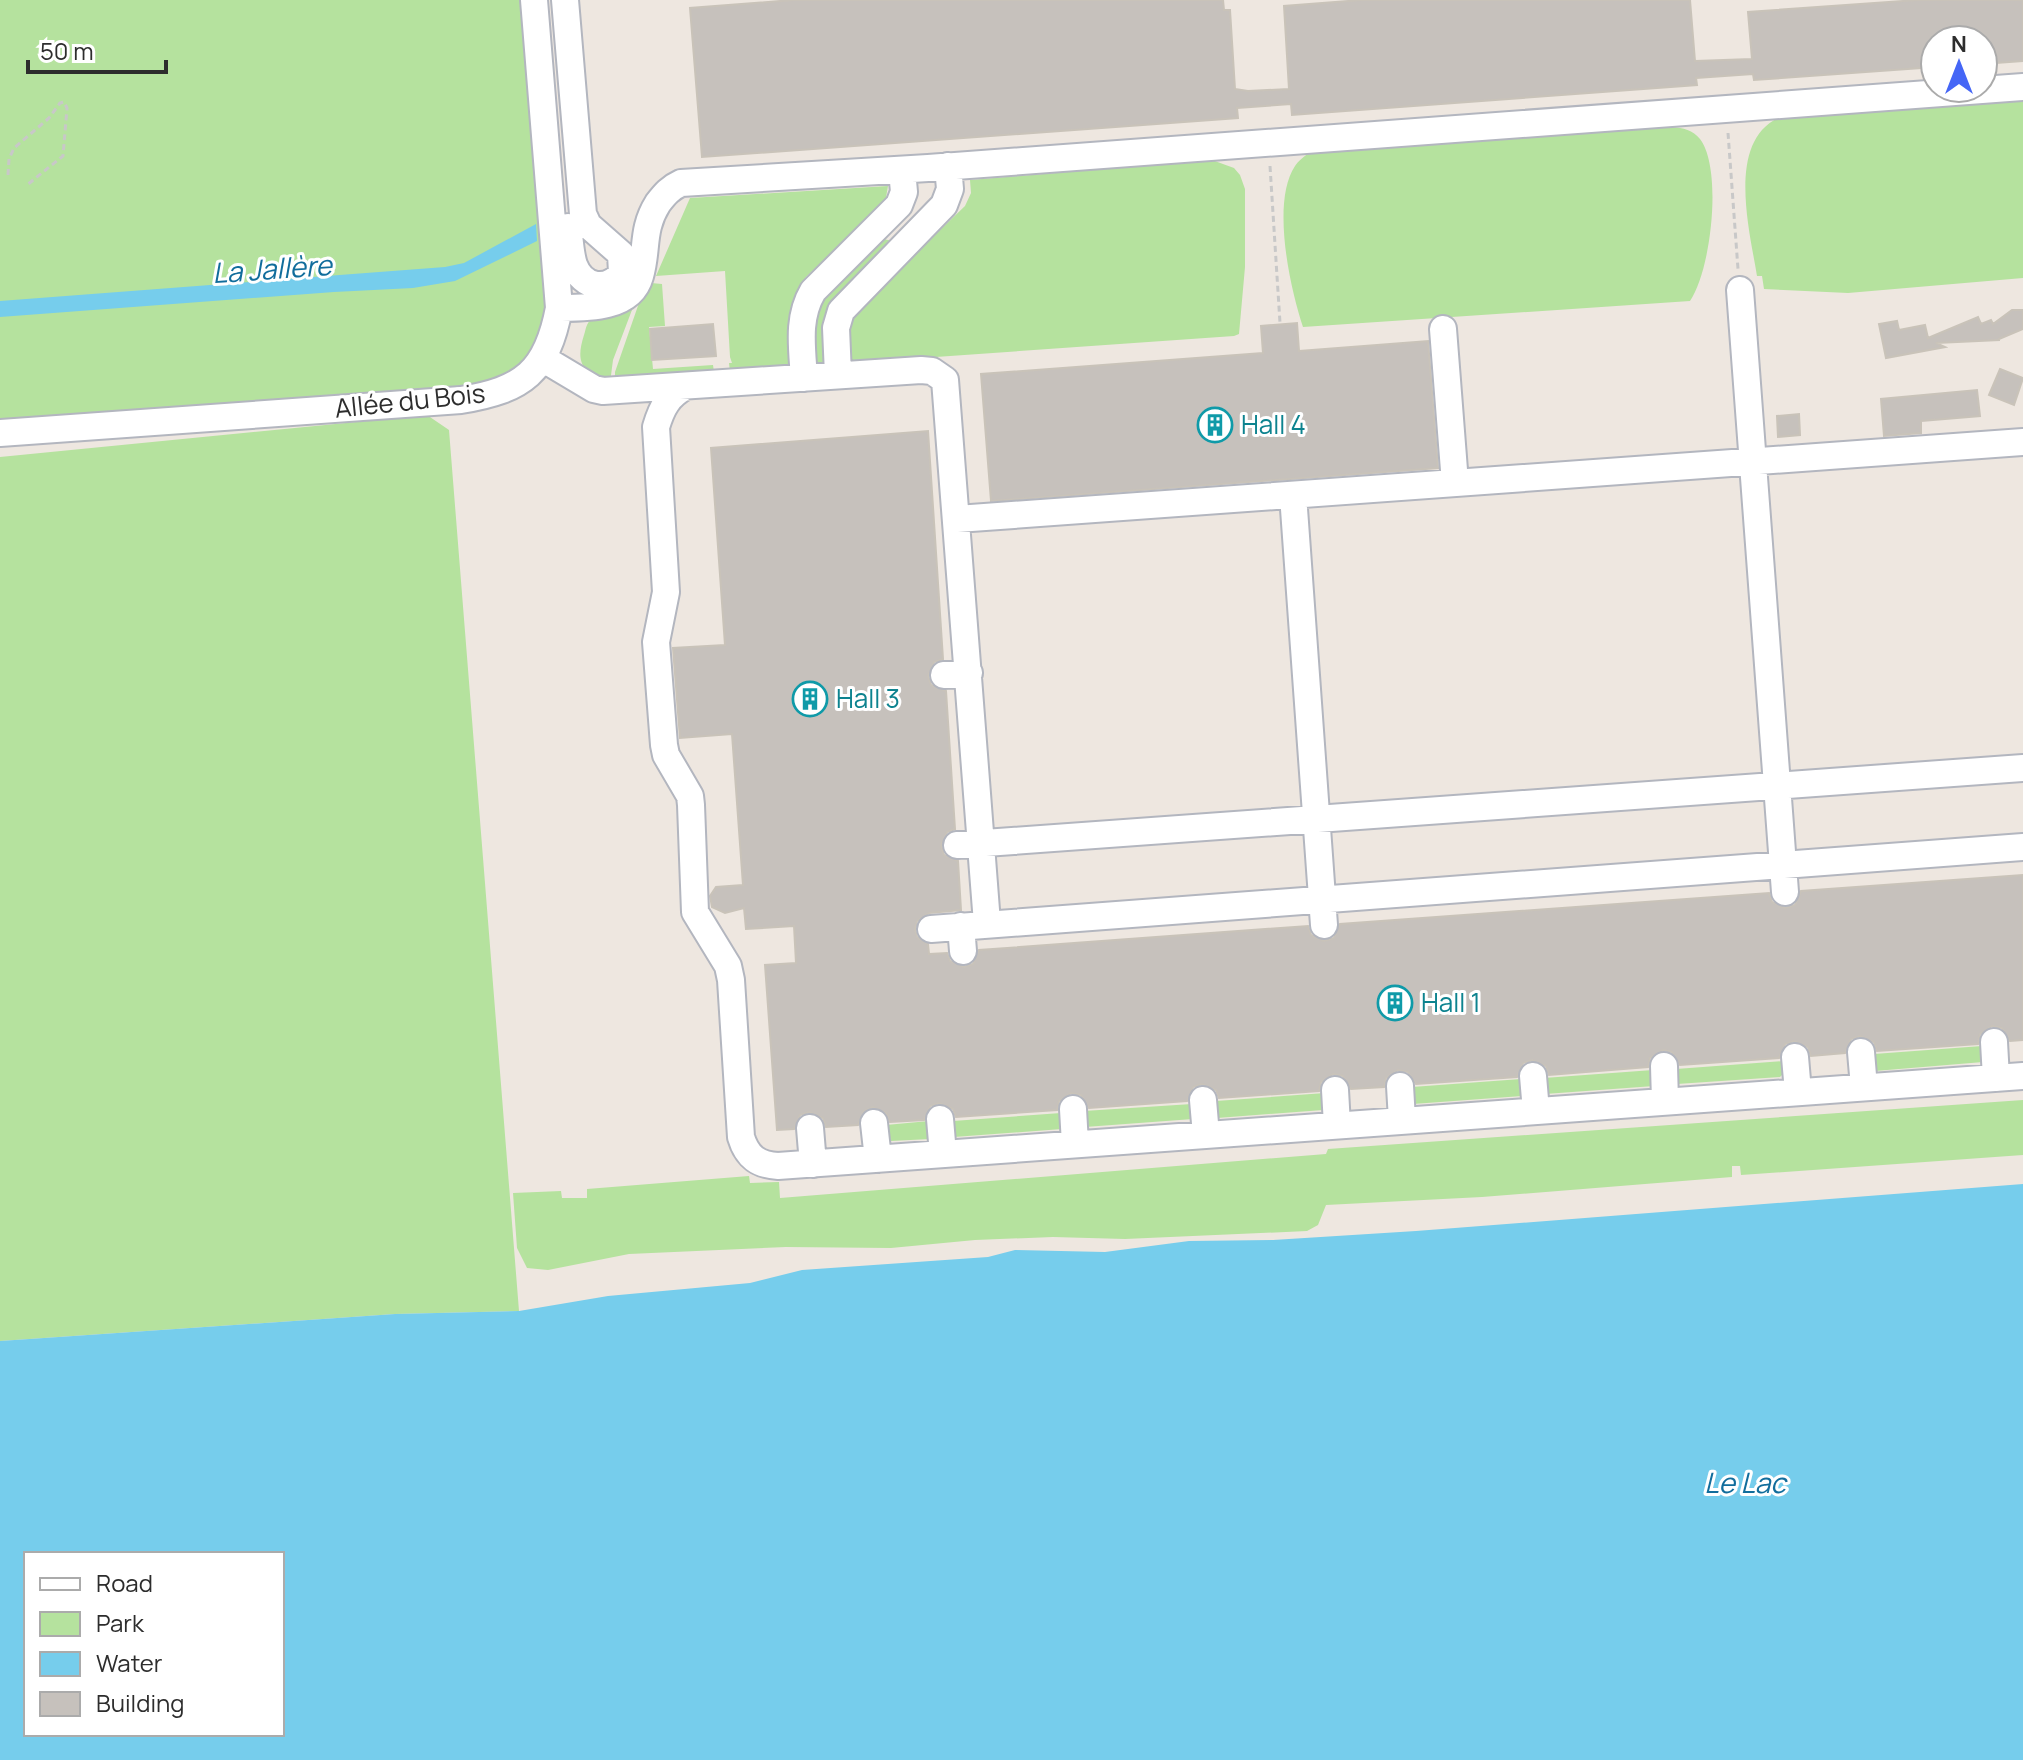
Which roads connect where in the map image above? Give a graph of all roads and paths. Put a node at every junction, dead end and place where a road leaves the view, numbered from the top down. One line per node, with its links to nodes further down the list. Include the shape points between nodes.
1 (534, 0): 12 (street, Allée du Bois)
2 (550, 0): 3 (street, via 571,255 583,278 605,286 616,281 623,263 621,254 583,214)
3 (565, 0)
4 (2023, 87): 5 (street)
5 (1726, 109): 6 (street); 11 (path)
6 (1268, 142): 7 (street); 13 (path)
7 (948, 166): 8 (street); 16 (street, via 950,189 944,205 841,311 836,328)
8 (902, 170): 12 (street, via 673,186 653,212 634,288 609,304); 17 (street, via 899,205 806,303)
9 (8, 175): 10 (path, via 14,148 64,102 63,156)
10 (27, 185)
11 (1740, 290): 21 (street)
12 (559, 308): 15 (street, Allée du Bois)
13 (1280, 323)
14 (1443, 329): 22 (street)
15 (542, 358): 18 (street, via 603,391); 19 (street, Allée du Bois, via 513,387 461,400)
16 (838, 375): 17 (street); 24 (street, via 921,370 945,380)
17 (804, 378): 18 (street)
18 (686, 386): 60 (street, via 666,401 656,427 666,592 656,642 664,745 690,796 695,912 731,980 744,1146 767,1166)
19 (0, 433)
20 (2023, 442): 21 (street)
21 (1753, 462): 22 (street); 26 (street)
22 (1455, 483): 23 (street)
23 (1293, 495): 24 (street); 27 (street)
24 (948, 507): 28 (street)
25 (2023, 768): 26 (street)
26 (1776, 785): 27 (street); 30 (street)
27 (1316, 818): 28 (street); 32 (street)
28 (969, 844): 35 (street)
29 (2023, 847): 30 (street)
30 (1782, 865): 31 (street); 32 (street)
31 (1785, 892)
32 (1322, 899): 33 (street); 35 (street)
33 (1324, 925)
34 (931, 929): 35 (street)
35 (971, 933)
36 (1994, 1042): 42 (street)
37 (1861, 1052): 44 (street)
38 (1795, 1057): 46 (street)
39 (1664, 1066): 48 (street)
40 (1533, 1076): 50 (street)
41 (2023, 1076): 42 (street)
42 (1996, 1078): 44 (street)
43 (1400, 1086): 52 (street)
44 (1864, 1087): 46 (street)
45 (1335, 1090): 54 (street)
46 (1798, 1092): 48 (street)
47 (1203, 1100): 56 (street)
48 (1665, 1101): 50 (street)
49 (1073, 1109): 57 (street)
50 (1536, 1111): 52 (street)
51 (940, 1119): 58 (street)
52 (1402, 1120): 54 (street)
53 (874, 1123): 59 (street)
54 (1337, 1125): 56 (street)
55 (810, 1128): 60 (street)
56 (1206, 1135): 57 (street)
57 (1075, 1144): 58 (street)
58 (943, 1154): 59 (street)
59 (878, 1159): 60 (street)
60 (813, 1164)

